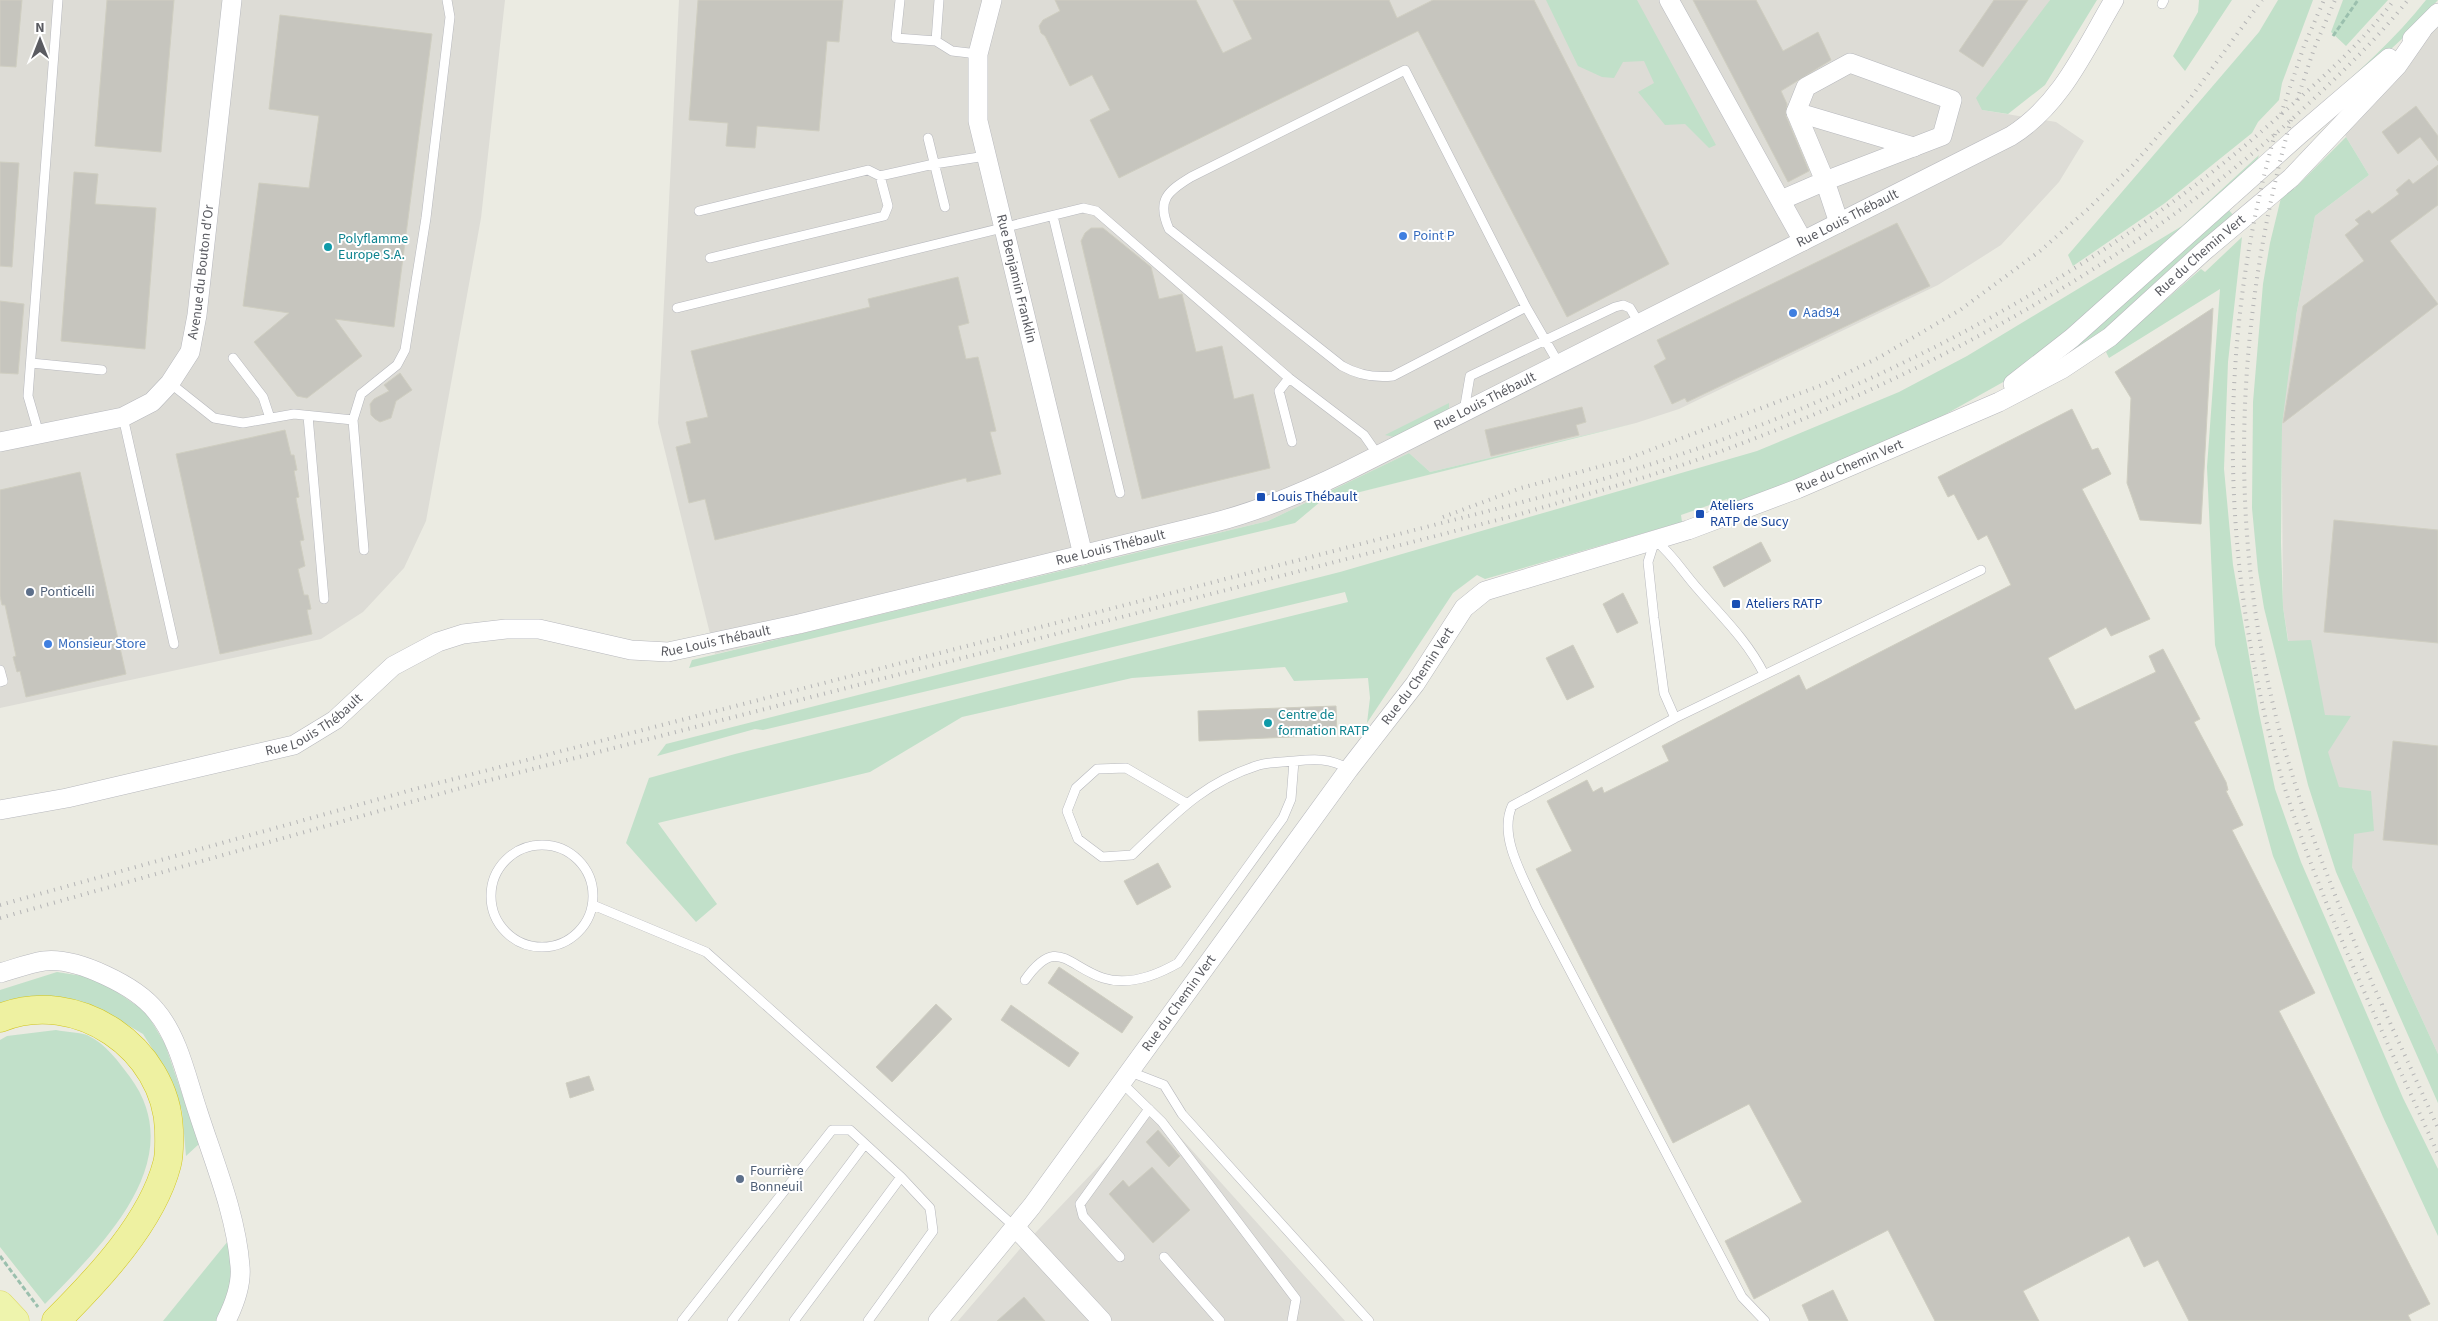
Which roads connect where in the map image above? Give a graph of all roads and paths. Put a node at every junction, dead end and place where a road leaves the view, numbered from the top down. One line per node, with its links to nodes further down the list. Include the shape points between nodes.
1 (58, 0): 35 (lane)
2 (232, 0): 39 (street, Avenue du Bouton d'Or, via 197,315 190,352)
3 (447, 0): 44 (lane, via 450,17 426,218 405,350 397,365 361,394)
4 (900, 0): 13 (lane, via 896,38)
5 (939, 0): 13 (lane)
6 (992, 0): 14 (street, Rue Benjamin Franklin)
7 (1669, 0): 22 (street)
8 (2114, 0): 26 (street, Rue Louis Thébault, via 2052,102 2029,125)
9 (2358, 0): 12 (path)
10 (2438, 14): 11 (street, Rue du Chemin Vert)
11 (2422, 30): 45 (street, Rue du Chemin Vert, via 2299,134 2072,338 2010,386); 45 (street, Rue du Chemin Vert, via 2397,66 2290,178 2110,336 2028,387)
12 (2333, 36)
13 (936, 41): 14 (lane, via 952,51)
14 (978, 54): 18 (street, Rue Benjamin Franklin, via 978,121)
15 (1796, 112): 17 (street); 17 (street, via 1806,87 1850,64 1952,100 1942,136); 21 (street)
16 (928, 138): 19 (lane)
17 (1914, 147): 21 (street)
18 (986, 156): 19 (lane); 27 (street, Rue Benjamin Franklin)
19 (934, 164): 20 (lane); 23 (lane)
20 (880, 176): 24 (lane, via 868,170); 29 (lane, via 888,206 884,216)
21 (1825, 181): 22 (street); 26 (street)
22 (1781, 200): 28 (street)
23 (944, 206)
24 (699, 211)
25 (1053, 216): 27 (lane); 38 (lane, via 1082,208 1096,211); 50 (lane)
26 (1839, 223): 28 (street, Rue Louis Thébault)
27 (1004, 229): 31 (lane); 53 (street, Rue Benjamin Franklin)
28 (1803, 241): 32 (street, Rue Louis Thébault)
29 (710, 258)
30 (1526, 307): 30 (lane, via 1393,376 1365,375 1342,366 1169,229 1163,203 1166,194 1176,186 1405,70); 33 (lane)
31 (677, 308)
32 (1639, 323): 33 (lane, via 1630,308 1615,307); 36 (street, Rue Louis Thébault)
33 (1545, 340): 36 (lane); 40 (lane, via 1470,376)
34 (233, 358): 43 (lane, via 263,397)
35 (31, 363): 37 (lane); 46 (lane, via 28,396)
36 (1559, 364): 40 (street, Rue Louis Thébault)
37 (102, 370)
38 (1290, 378): 48 (lane, via 1279,391); 49 (lane, via 1364,435)
39 (170, 383): 42 (street, Avenue du Bouton d'Or, via 152,402); 43 (lane, via 214,418 243,423)
40 (1464, 412): 49 (street, Rue Louis Thébault)
41 (308, 416): 43 (lane, via 294,414); 44 (lane); 55 (lane)
42 (122, 417): 46 (street, Avenue du Bouton d'Or); 56 (lane)
43 (270, 418)
44 (353, 420): 52 (lane)
45 (1938, 428): 51 (street, Rue du Chemin Vert, via 1797,489)
46 (39, 434): 47 (street, Avenue du Bouton d'Or)
47 (0, 442)
48 (1292, 442)
49 (1378, 455): 53 (street, Rue Louis Thébault, via 1304,492 1238,516)
50 (1120, 493)
51 (1655, 540): 58 (lane, via 1672,554 1696,588 1741,636); 60 (lane, via 1648,562 1654,618 1664,694); 62 (street, Rue du Chemin Vert, via 1503,585 1477,596 1464,608 1415,684)
52 (364, 550)
53 (1083, 555): 64 (street, Rue Louis Thébault, via 799,624 668,652 631,650 539,630 506,628 463,634 438,642 393,666 335,720 294,745 68,798)
54 (1981, 570): 58 (lane)
55 (324, 599)
56 (174, 644)
57 (0, 670): 59 (lane)
58 (1764, 674): 60 (lane)
59 (0, 682)
60 (1675, 718): 90 (lane, via 1512,806 1508,816 1511,846 1536,906 1742,1297)
61 (1294, 761): 62 (lane, via 1320,759); 63 (lane, via 1261,764 1214,783); 67 (lane, via 1291,799 1283,818 1178,963 1159,974 1131,980 1104,978 1061,956 1037,963)
62 (1349, 769): 69 (street, Rue du Chemin Vert)
63 (1186, 803): 63 (lane, via 1132,856 1102,857 1078,840 1067,811 1076,788 1097,769 1126,768)
64 (0, 810)
65 (592, 905): 65 (lane, via 593,888 587,872 576,858 561,849 544,845 512,855 500,867 493,882 494,914 515,939 530,946 547,947 563,943 577,934 587,921); 73 (lane, via 706,952)
66 (0, 972): 80 (street, via 46,961 78,966 113,978 157,1011 177,1048 232,1220 240,1268 235,1301)
67 (1025, 980)
68 (0, 1018): 78 (highway, via 44,1010 76,1015 112,1030 141,1056 162,1091 169,1125 168,1162 162,1181 141,1219 85,1292)
69 (1124, 1076): 70 (lane); 73 (street, Rue du Chemin Vert); 89 (lane, via 1164,1085 1182,1114)
70 (1149, 1109): 75 (lane, via 1080,1204 1083,1216); 88 (lane, via 1296,1299)
71 (864, 1144): 72 (lane); 81 (lane, via 850,1130 832,1130); 82 (lane)
72 (901, 1177): 83 (lane); 84 (lane, via 930,1208 933,1231)
73 (1015, 1227): 85 (street, Rue du Chemin Vert); 86 (street)
74 (0, 1256): 78 (path)
75 (1120, 1257)
76 (1164, 1257): 87 (lane)
77 (0, 1305): 79 (main road)
78 (50, 1318)
79 (15, 1321)
80 (226, 1321)
81 (682, 1321)
82 (732, 1321)
83 (794, 1321)
84 (868, 1321)
85 (938, 1321)
86 (1102, 1321)
87 (1220, 1321)
88 (1292, 1321)
89 (1369, 1321)
90 (1765, 1321)

